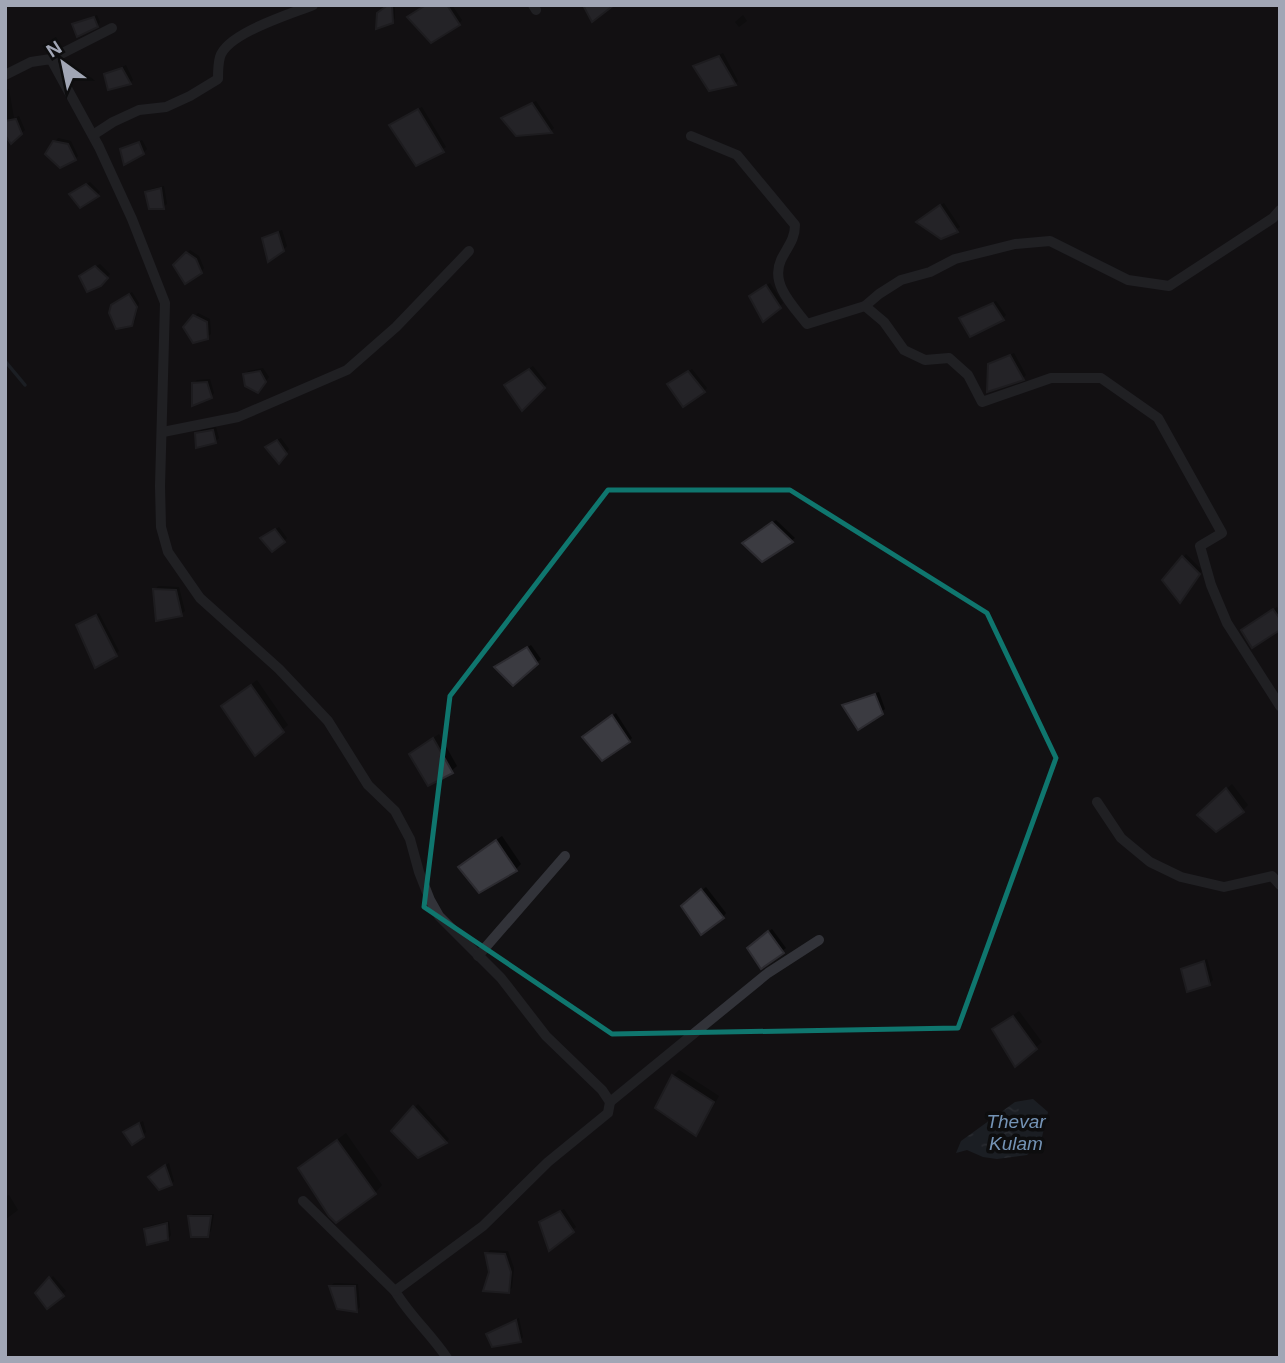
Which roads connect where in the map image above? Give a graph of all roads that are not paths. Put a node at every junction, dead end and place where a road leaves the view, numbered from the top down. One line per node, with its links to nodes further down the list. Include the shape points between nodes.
1 (313, 5): 5 (street, via 252,29 227,47 220,55 218,79 190,96 166,107 139,110)
2 (111, 28): 3 (street)
3 (51, 59): 4 (street, via 31,62); 5 (street)
4 (5, 75)
5 (93, 135): 10 (street, via 165,303)
6 (691, 136): 9 (street, via 737,155 796,225 777,278 807,324)
7 (1280, 210): 9 (street, via 1169,286 1128,279 1050,241 1015,244 955,259 901,280)
8 (469, 251): 10 (street, via 348,370 238,417)
9 (866, 306): 11 (street, via 904,350 925,360 949,358 968,374 982,402 1051,377 1101,378 1158,418 1222,533 1200,545 1211,586 1227,623)
10 (163, 432): 16 (street, via 161,527 168,552 200,598 279,669 328,721 368,786 395,811 439,916)
11 (1280, 706)
12 (1097, 802): 14 (street, via 1121,838 1150,862 1181,877 1224,887 1272,876)
13 (565, 856): 16 (street)
14 (1280, 885)
15 (819, 940): 17 (street, via 768,973)
16 (478, 956): 17 (street)
17 (610, 1102): 19 (street, via 608,1113 548,1162 483,1226)
18 (303, 1201): 19 (street)
19 (395, 1291): 20 (street)
20 (447, 1358)

